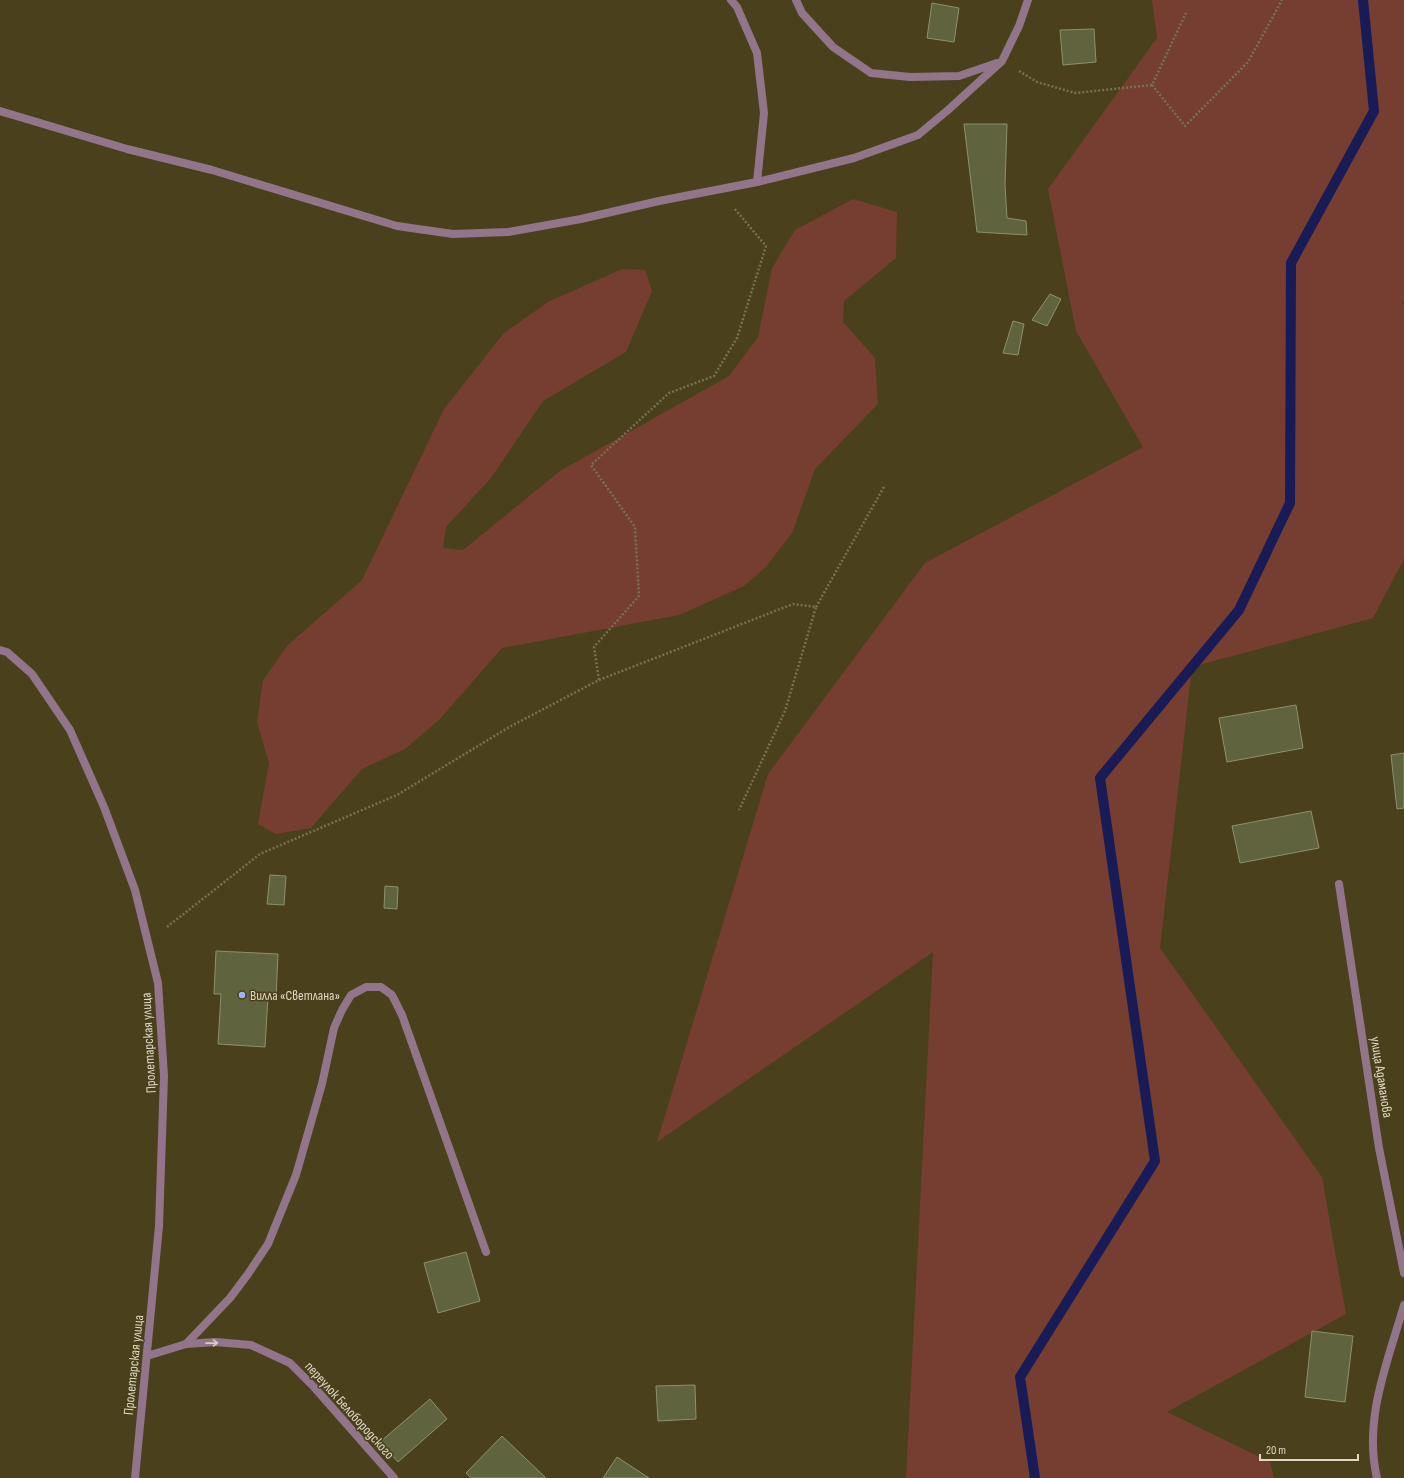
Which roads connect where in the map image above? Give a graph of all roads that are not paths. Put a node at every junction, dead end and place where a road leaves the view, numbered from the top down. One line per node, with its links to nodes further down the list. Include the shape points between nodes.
1 (731, 0): 6 (street, via 737,7 757,53 764,113)
2 (796, 0): 4 (street, via 802,13 833,47 872,73 910,77 959,76)
3 (1028, 0): 4 (street)
4 (1002, 61): 6 (street, via 918,135 854,158)
5 (0, 111): 6 (street, via 127,149 212,170 396,226 453,234 508,232)
6 (757, 182)
7 (0, 650): 13 (street, Пролетарская улица, via 7,652 32,674 70,730 107,814 135,890 158,983 164,1076 159,1226)
8 (1339, 884): 10 (street, улица Адаманова, via 1379,1148)
9 (486, 1252): 12 (street, via 402,1015 392,995 381,987 366,987 351,995 334,1028 322,1084 296,1175 268,1244 230,1298)
10 (1404, 1273)
11 (1404, 1305): 16 (street, via 1379,1386 1373,1430)
12 (186, 1344): 13 (street, переулок Белобородского); 15 (street, переулок Белобородского, one-way to 15, via 216,1342 251,1346 290,1363)
13 (147, 1356): 14 (street, Пролетарская улица)
14 (135, 1478)
15 (394, 1478)
16 (1377, 1478)

